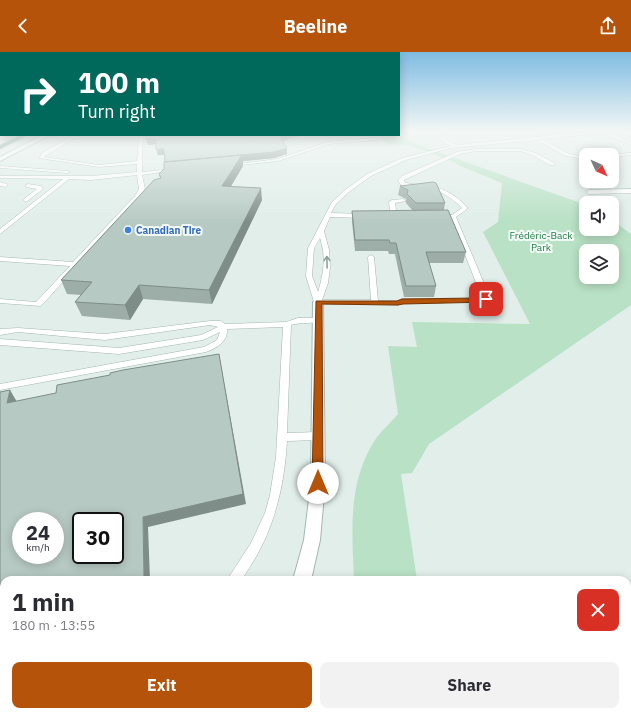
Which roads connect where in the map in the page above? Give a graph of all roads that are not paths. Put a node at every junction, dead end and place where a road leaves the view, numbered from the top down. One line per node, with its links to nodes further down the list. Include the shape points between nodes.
1 (64, 161): 6 (lane, via 102,166)
2 (269, 161): 8 (lane)
3 (399, 161): 25 (lane, via 374,172 342,194)
4 (442, 161): 21 (lane, via 404,177 402,183)
5 (547, 161): 7 (lane)
6 (140, 162): 12 (lane)
7 (552, 164)
8 (222, 166)
9 (0, 167): 11 (lane)
10 (176, 170): 12 (lane)
11 (75, 173): 13 (lane); 15 (lane)
12 (139, 173): 13 (lane); 18 (lane)
13 (117, 175): 15 (lane)
14 (0, 177): 15 (lane)
15 (68, 178): 31 (lane)
16 (28, 186): 23 (lane, via 40,189)
17 (150, 189): 18 (lane)
18 (142, 190): 34 (lane)
19 (631, 191): 20 (lane)
20 (589, 192)
21 (452, 194): 22 (lane); 29 (lane, via 466,208)
22 (441, 196)
23 (26, 200)
24 (403, 201): 27 (lane, via 392,202 397,217)
25 (327, 215): 26 (lane); 30 (lane)
26 (373, 216)
27 (386, 216)
28 (430, 217): 29 (lane)
29 (452, 217): 37 (lane, via 487,300)
30 (321, 231): 36 (lane, one-way to 30, via 327,277 327,247); 36 (lane, via 311,248 309,276)
31 (0, 232)
32 (370, 257): 37 (lane)
33 (0, 259): 34 (lane)
34 (75, 264): 35 (lane, via 38,304)
35 (0, 301)
36 (318, 302): 37 (lane); 38 (street)
37 (375, 303)
38 (318, 320): 39 (lane, via 298,320); 45 (street)
39 (287, 324): 40 (lane); 44 (lane)
40 (223, 327): 41 (lane, via 218,323 210,323 105,337 18,330); 42 (lane, via 203,337 119,351); 43 (lane, via 222,339 206,349)
41 (0, 332)
42 (0, 342)
43 (0, 387)
44 (282, 436): 45 (lane); 46 (lane, via 281,468 268,520 259,541)
45 (318, 436): 47 (street, via 316,515)
46 (236, 576)
47 (303, 576)

